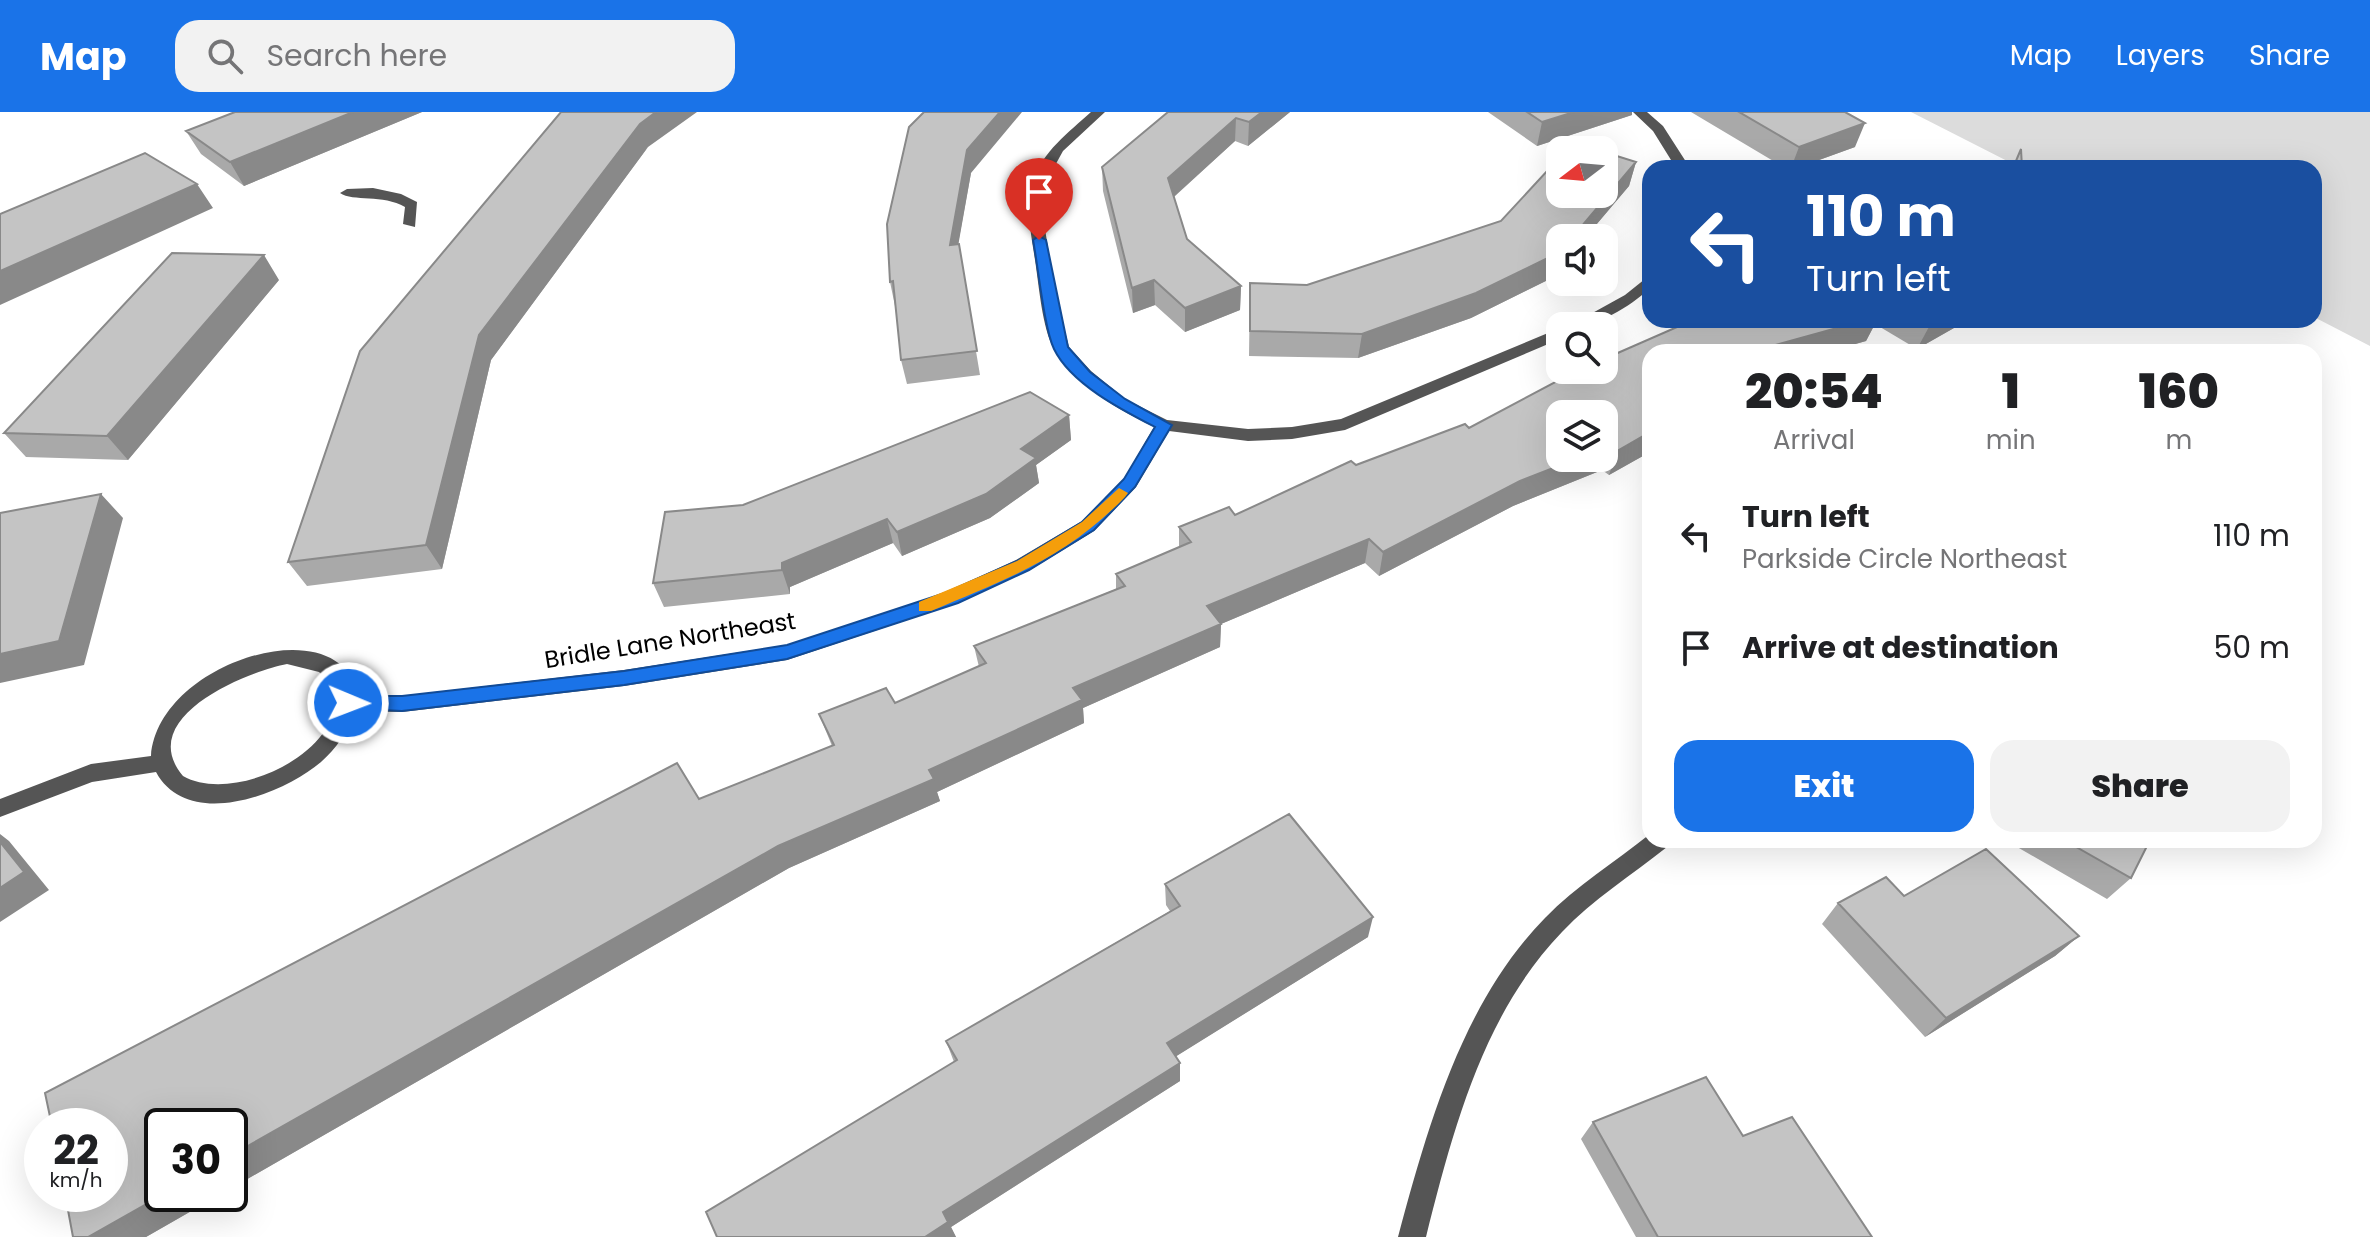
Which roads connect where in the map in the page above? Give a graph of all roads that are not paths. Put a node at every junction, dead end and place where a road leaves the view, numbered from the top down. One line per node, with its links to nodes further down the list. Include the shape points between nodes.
1 (1099, 112): 9 (street, via 1058,149 1040,180 1035,211 1048,296 1061,348 1085,375 1119,403)
2 (1639, 112): 3 (street, via 1658,129)
3 (1678, 160)
4 (347, 193): 5 (street, via 401,198 412,205)
5 (410, 224)
6 (1642, 287): 7 (street)
7 (1604, 312)
8 (1546, 339): 9 (street, via 1345,424 1248,435)
9 (1164, 425): 10 (street, Bridle Lane Northeast, via 1130,483 1088,526 1023,565 951,598 787,652 402,704)
10 (348, 703): 11 (street, via 321,750 261,786 203,794 183,788); 11 (street, via 345,683 333,668 313,658 256,662 228,672 182,706 168,725)
11 (160, 763): 12 (street, via 91,773)
12 (0, 808)
13 (1649, 848): 14 (street, via 1554,924 1514,971 1482,1031 1433,1155)
14 (1412, 1237)

